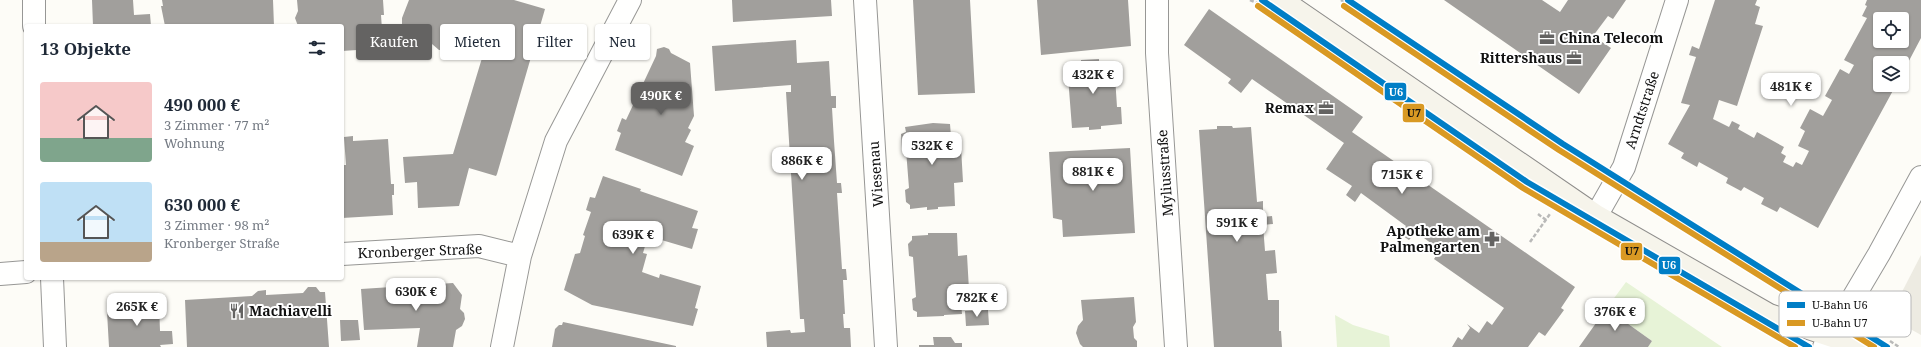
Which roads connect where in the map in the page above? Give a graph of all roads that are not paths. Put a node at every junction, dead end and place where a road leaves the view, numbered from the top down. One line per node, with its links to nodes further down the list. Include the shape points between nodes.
1 (34, 0): 7 (street)
2 (630, 0): 11 (street, via 556,141)
3 (865, 0): 21 (street, Wiesenau)
4 (1157, 0): 22 (street, Myliusstraße, via 1157,53)
5 (1281, 0): 9 (main road)
6 (1677, 0): 9 (street, Arndtstraße, via 1624,167)
7 (34, 24)
8 (1921, 177): 15 (street)
9 (1596, 216): 16 (main road)
10 (344, 254): 11 (street, Kronberger Straße, via 479,246)
11 (520, 256): 20 (street)
12 (24, 272): 13 (street)
13 (0, 274)
14 (52, 280): 19 (street)
15 (1857, 291)
16 (1779, 320)
17 (1816, 337): 18 (main road)
18 (1827, 342): 23 (main road)
19 (54, 347)
20 (502, 347)
21 (886, 347)
22 (1176, 347)
23 (1866, 347)

